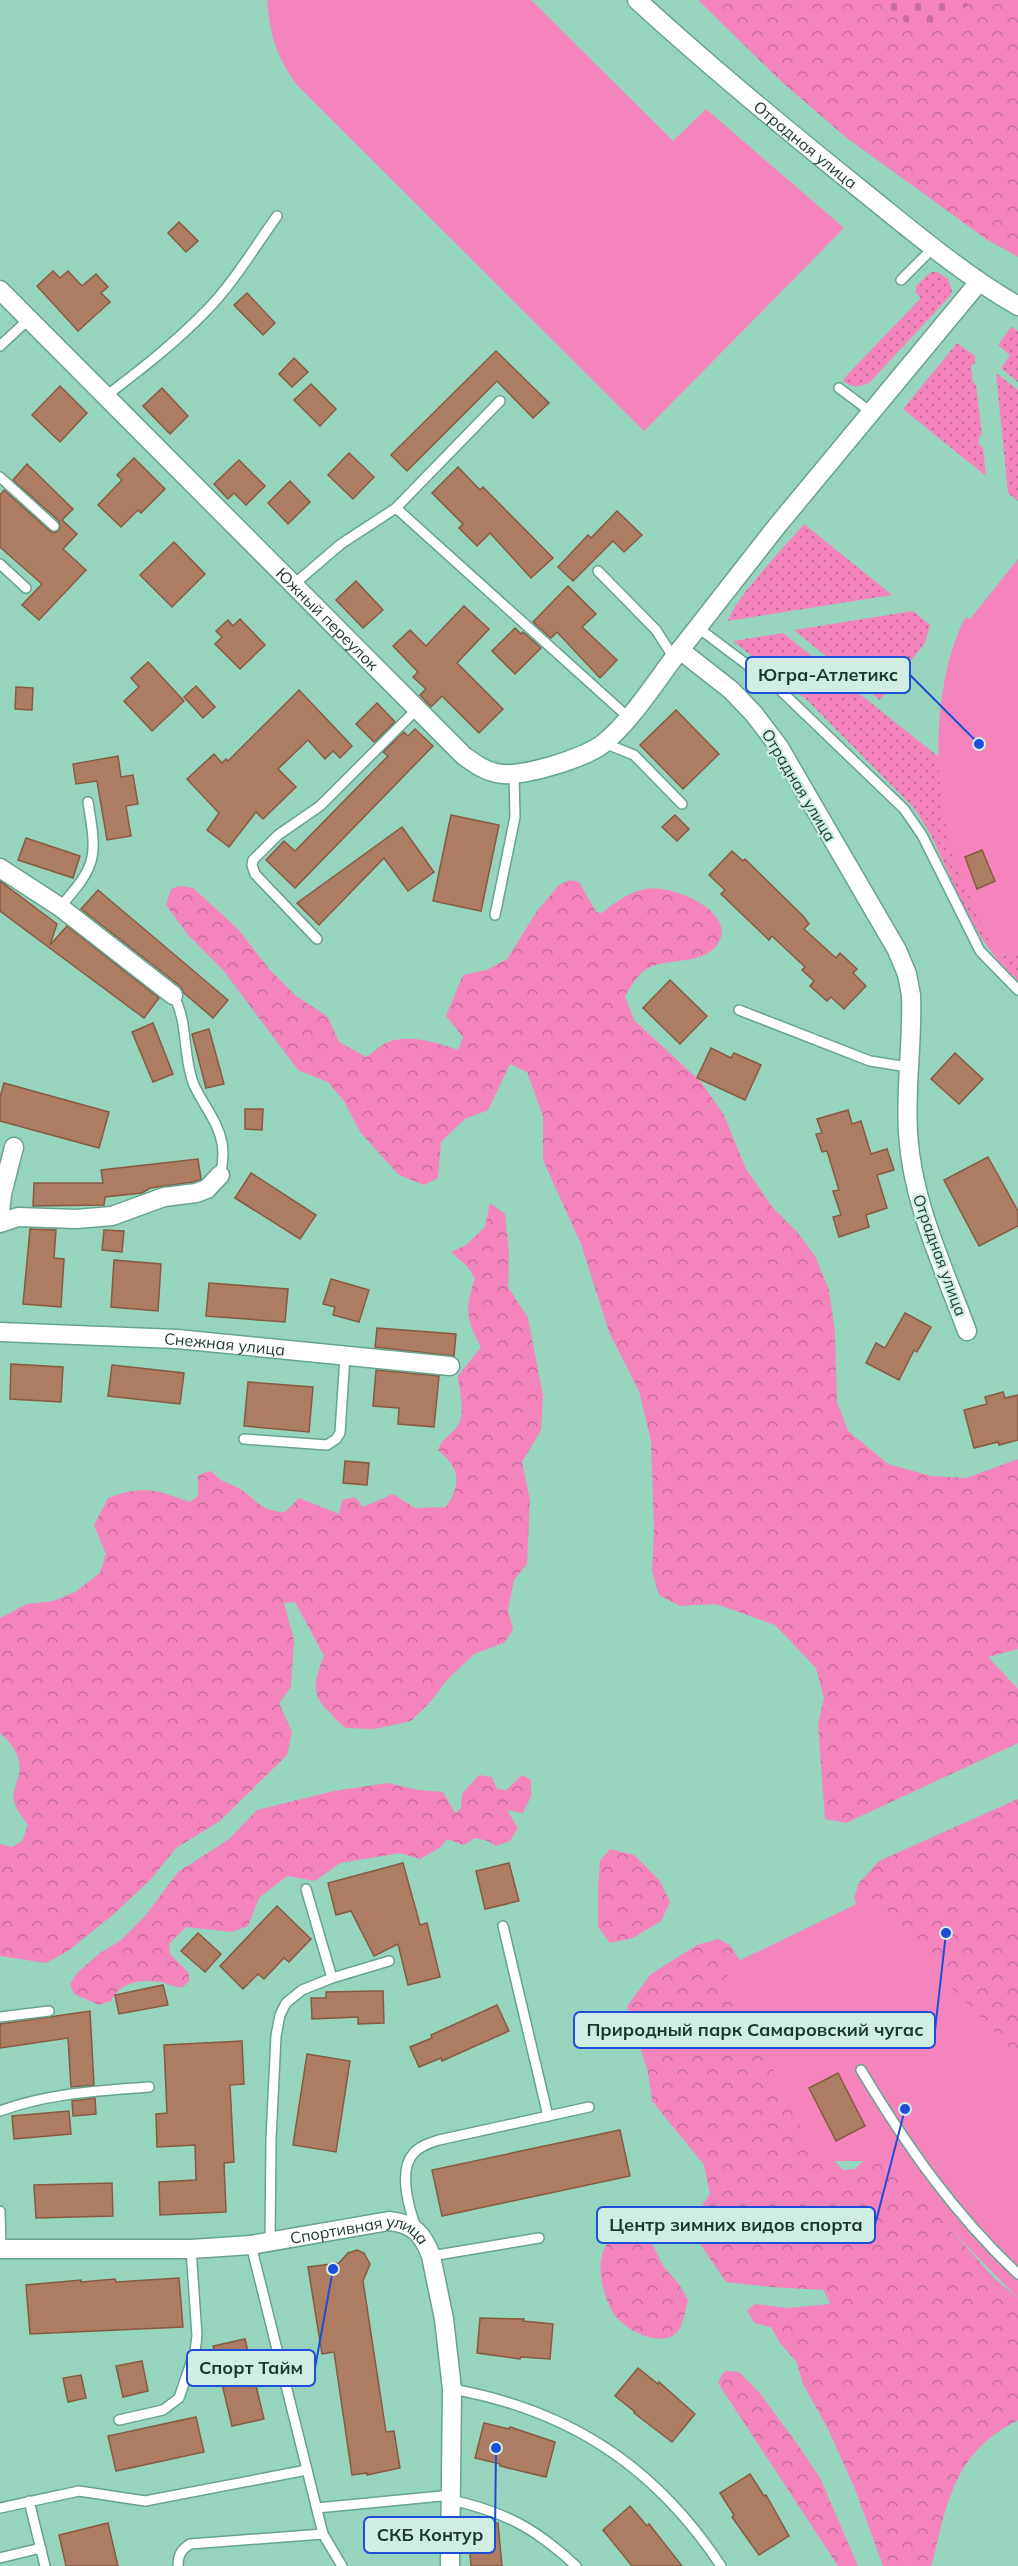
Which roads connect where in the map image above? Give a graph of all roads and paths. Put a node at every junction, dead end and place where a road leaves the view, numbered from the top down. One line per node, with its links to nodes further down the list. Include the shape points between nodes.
1 (637, 0): 3 (street, Отрадная улица, via 771,117)
2 (277, 216): 11 (lane, via 205,312)
3 (933, 248): 4 (lane); 5 (street, Отрадная улица)
4 (901, 280)
5 (979, 282): 7 (street, Отрадная улица); 13 (street)
6 (0, 290): 8 (street, Южный переулок)
7 (1018, 306)
8 (29, 319): 9 (lane); 11 (street, Южный переулок)
9 (0, 346)
10 (839, 388): 13 (lane)
11 (106, 396): 19 (street, Южный переулок)
12 (500, 401): 15 (lane)
13 (871, 412): 21 (street)
14 (0, 477): 16 (lane)
15 (396, 508): 19 (lane, via 341,544); 24 (lane)
16 (54, 526)
17 (0, 564): 20 (lane)
18 (598, 571): 22 (lane)
19 (294, 585): 23 (street, Южный переулок)
20 (26, 588)
21 (697, 627): 22 (street); 33 (lane, via 778,688 904,809 922,835 980,951)
22 (677, 654): 24 (street, Южный переулок); 36 (street, Отрадная улица, via 731,690 779,747 897,950 911,995)
23 (417, 709): 26 (street, Южный переулок, via 478,766 496,774); 32 (lane, via 320,806 278,835 254,860 255,874)
24 (628, 717): 25 (street, Южный переулок)
25 (604, 743): 26 (street, Южный переулок, via 578,756); 28 (lane, via 634,755)
26 (514, 775): 31 (lane, via 515,817)
27 (88, 802): 30 (lane, via 94,839 92,862 85,879)
28 (682, 804)
29 (0, 868): 30 (street)
30 (60, 907): 34 (street)
31 (495, 915)
32 (316, 939)
33 (1018, 990)
34 (173, 995): 38 (lane, via 180,1006 188,1068 222,1142 224,1159)
35 (739, 1010): 36 (lane, via 870,1061)
36 (908, 1068): 42 (street, Отрадная улица, via 908,1132 919,1200)
37 (14, 1147): 39 (street)
38 (220, 1175): 41 (street, via 207,1189 164,1197 112,1216 18,1217)
39 (1, 1193): 40 (street)
40 (0, 1213)
41 (0, 1223)
42 (967, 1331)
43 (0, 1332): 44 (street, Снежная улица, via 177,1339)
44 (345, 1356): 45 (street, Снежная улица); 46 (lane, via 340,1433 336,1439 327,1445)
45 (450, 1366)
46 (244, 1439)
47 (306, 1889): 50 (lane)
48 (503, 1926): 57 (lane)
49 (389, 1962): 50 (lane)
50 (332, 1978): 63 (lane, via 293,1996 280,2015 271,2128)
51 (49, 2011): 52 (lane)
52 (0, 2017)
53 (861, 2070): 68 (lane, via 930,2178)
54 (149, 2087): 56 (lane, via 66,2094)
55 (589, 2106): 57 (lane)
56 (0, 2111)
57 (548, 2116): 58 (lane, via 425,2145 408,2162)
58 (407, 2200): 60 (lane); 61 (lane)
59 (0, 2211): 66 (lane)
60 (389, 2221): 61 (street, Спортивная улица, via 411,2225); 63 (street, Спортивная улица)
61 (418, 2232): 67 (street, Спортивная улица)
62 (539, 2238): 67 (lane)
63 (270, 2241): 64 (street, Спортивная улица)
64 (251, 2245): 65 (street, Спортивная улица); 71 (lane)
65 (191, 2249): 66 (street, Спортивная улица); 70 (lane, via 197,2336 179,2398 163,2410)
66 (1, 2252)
67 (431, 2256): 69 (street, Спортивная улица, via 444,2319)
68 (1018, 2274)
69 (452, 2389): 72 (street, Спортивная улица); 84 (lane, via 520,2404 600,2444 668,2499)
70 (118, 2420)
71 (307, 2470): 73 (lane, via 145,2501 79,2491); 75 (lane)
72 (452, 2497): 75 (lane); 82 (street, Спортивная улица); 83 (lane, via 519,2522 549,2541)
73 (29, 2501): 74 (lane); 77 (lane)
74 (0, 2508)
75 (317, 2508): 76 (lane)
76 (323, 2534): 80 (lane, via 190,2544 179,2555); 81 (lane)
77 (40, 2548): 78 (lane); 79 (lane)
78 (0, 2558)
79 (45, 2566)
80 (178, 2566)
81 (342, 2566)
82 (450, 2566)
83 (576, 2566)
84 (721, 2566)

